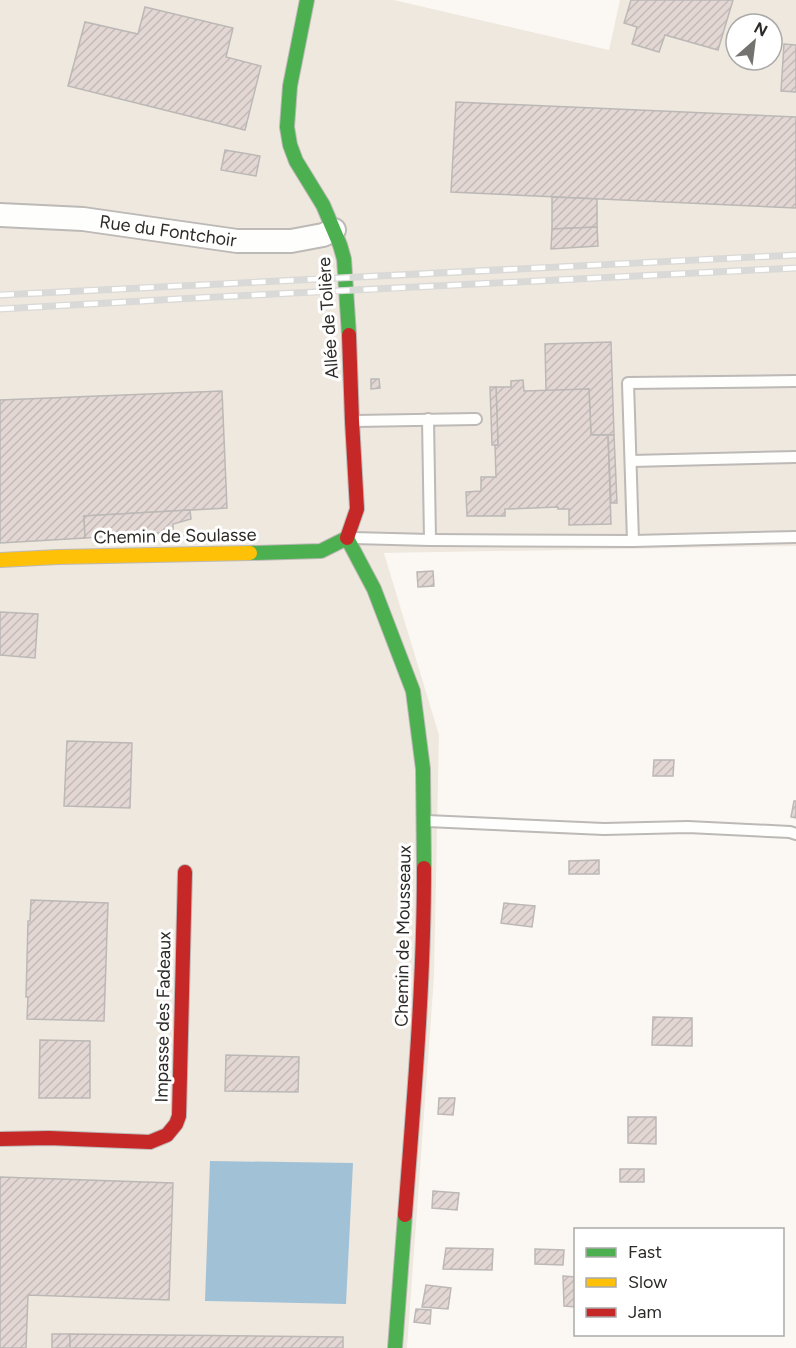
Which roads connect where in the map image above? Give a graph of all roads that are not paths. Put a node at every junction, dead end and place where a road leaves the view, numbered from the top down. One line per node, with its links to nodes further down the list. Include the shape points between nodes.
1 (307, 0): 3 (street, Allée de Tolière, via 290,86 287,127 296,162)
2 (0, 215): 3 (street, Rue du Fontchoir, via 83,219 237,241 291,241)
3 (334, 230): 7 (street, Allée de Tolière, via 346,278)
4 (796, 381): 9 (lane, via 628,383)
5 (476, 419): 6 (lane)
6 (428, 420): 7 (lane); 12 (lane)
7 (352, 421): 11 (street, Allée de Tolière, via 357,509)
8 (796, 457): 9 (lane)
9 (631, 460): 13 (lane)
10 (796, 537): 13 (lane)
11 (347, 538): 12 (lane); 14 (street, Chemin de Soulasse, via 321,551); 15 (street, Chemin de Mousseaux, via 374,589 414,691 423,769)
12 (430, 540): 13 (lane)
13 (633, 540)
14 (0, 560)
15 (423, 821): 16 (lane, via 604,829 688,827); 19 (street, Chemin de Mousseaux, via 424,930)
16 (796, 834)
17 (184, 872): 18 (street, Impasse des Fadeaux, via 176,1124 167,1135 150,1142)
18 (0, 1139)
19 (395, 1348)

